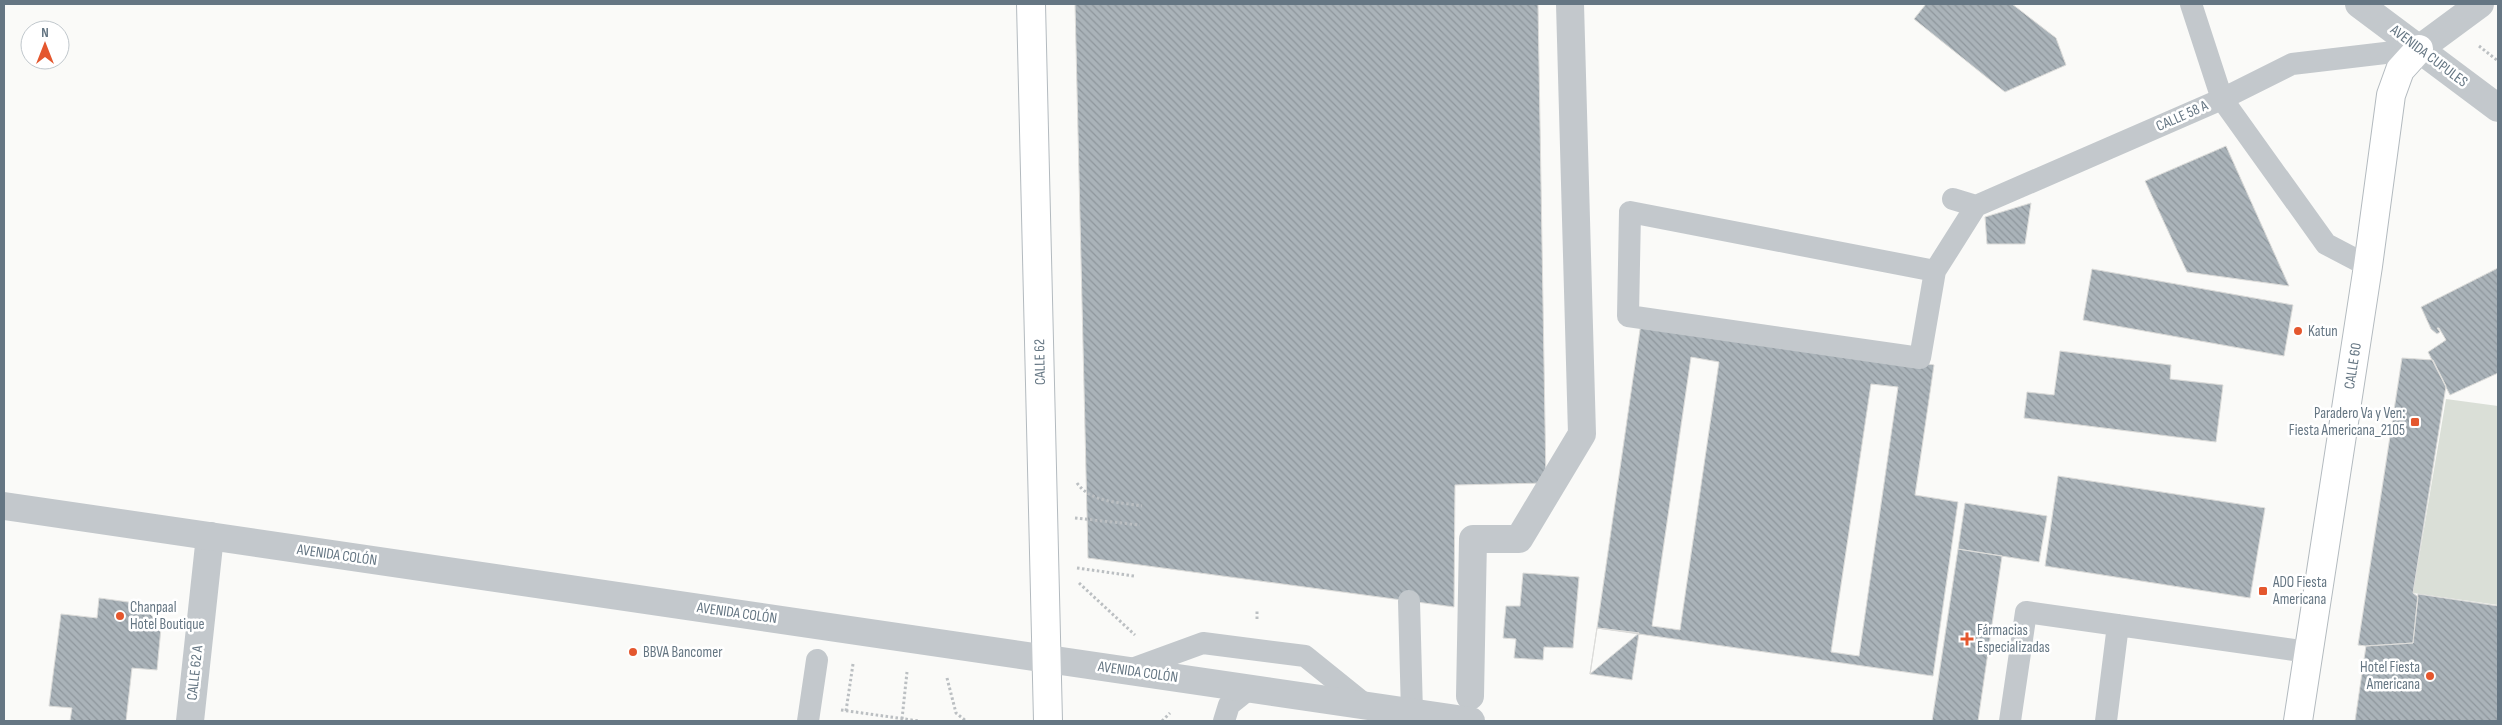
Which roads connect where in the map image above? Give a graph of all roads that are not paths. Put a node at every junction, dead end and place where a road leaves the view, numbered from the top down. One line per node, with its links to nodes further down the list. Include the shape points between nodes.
1 (1031, 4): 18 (main road, CALLE 62)
2 (1570, 4): 23 (street, via 1582,434 1519,539 1473,539)
3 (2191, 4): 7 (lane)
4 (2359, 4): 6 (street, AVENIDA CUPULES)
5 (2480, 4): 6 (street)
6 (2419, 49): 7 (lane, CALLE 58 A, via 2292,64); 8 (street, AVENIDA CUPULES); 11 (main road, CALLE 60, via 2400,70 2391,95)
7 (2222, 98): 10 (lane, CALLE 58 A); 11 (lane, via 2326,244)
8 (2498, 108)
9 (1953, 199): 10 (lane)
10 (1976, 206): 12 (lane)
11 (2368, 266): 17 (main road, CALLE 60)
12 (1935, 271): 12 (lane, via 1773,240 1630,212 1628,316 1920,358)
13 (4, 506): 14 (street, AVENIDA COLÓN)
14 (210, 536): 18 (street, AVENIDA COLÓN); 26 (street, CALLE 62 A)
15 (1409, 601): 24 (lane)
16 (2118, 625): 17 (lane); 29 (lane, via 2026,612); 30 (lane)
17 (2308, 652): 31 (main road, CALLE 60)
18 (1047, 658): 20 (street, AVENIDA COLÓN); 27 (main road, CALLE 62)
19 (817, 660): 25 (lane)
20 (1129, 670): 21 (street, AVENIDA COLÓN); 22 (lane, via 1203,643 1305,656)
21 (1249, 689): 22 (street, AVENIDA COLÓN); 28 (lane, via 1229,705)
22 (1366, 706): 24 (street, AVENIDA COLÓN)
23 (1470, 709): 24 (street, AVENIDA COLÓN)
24 (1412, 712)
25 (810, 713)
26 (190, 721)
27 (1048, 721)
28 (1224, 721)
29 (2010, 721)
30 (2106, 721)
31 (2298, 721)

